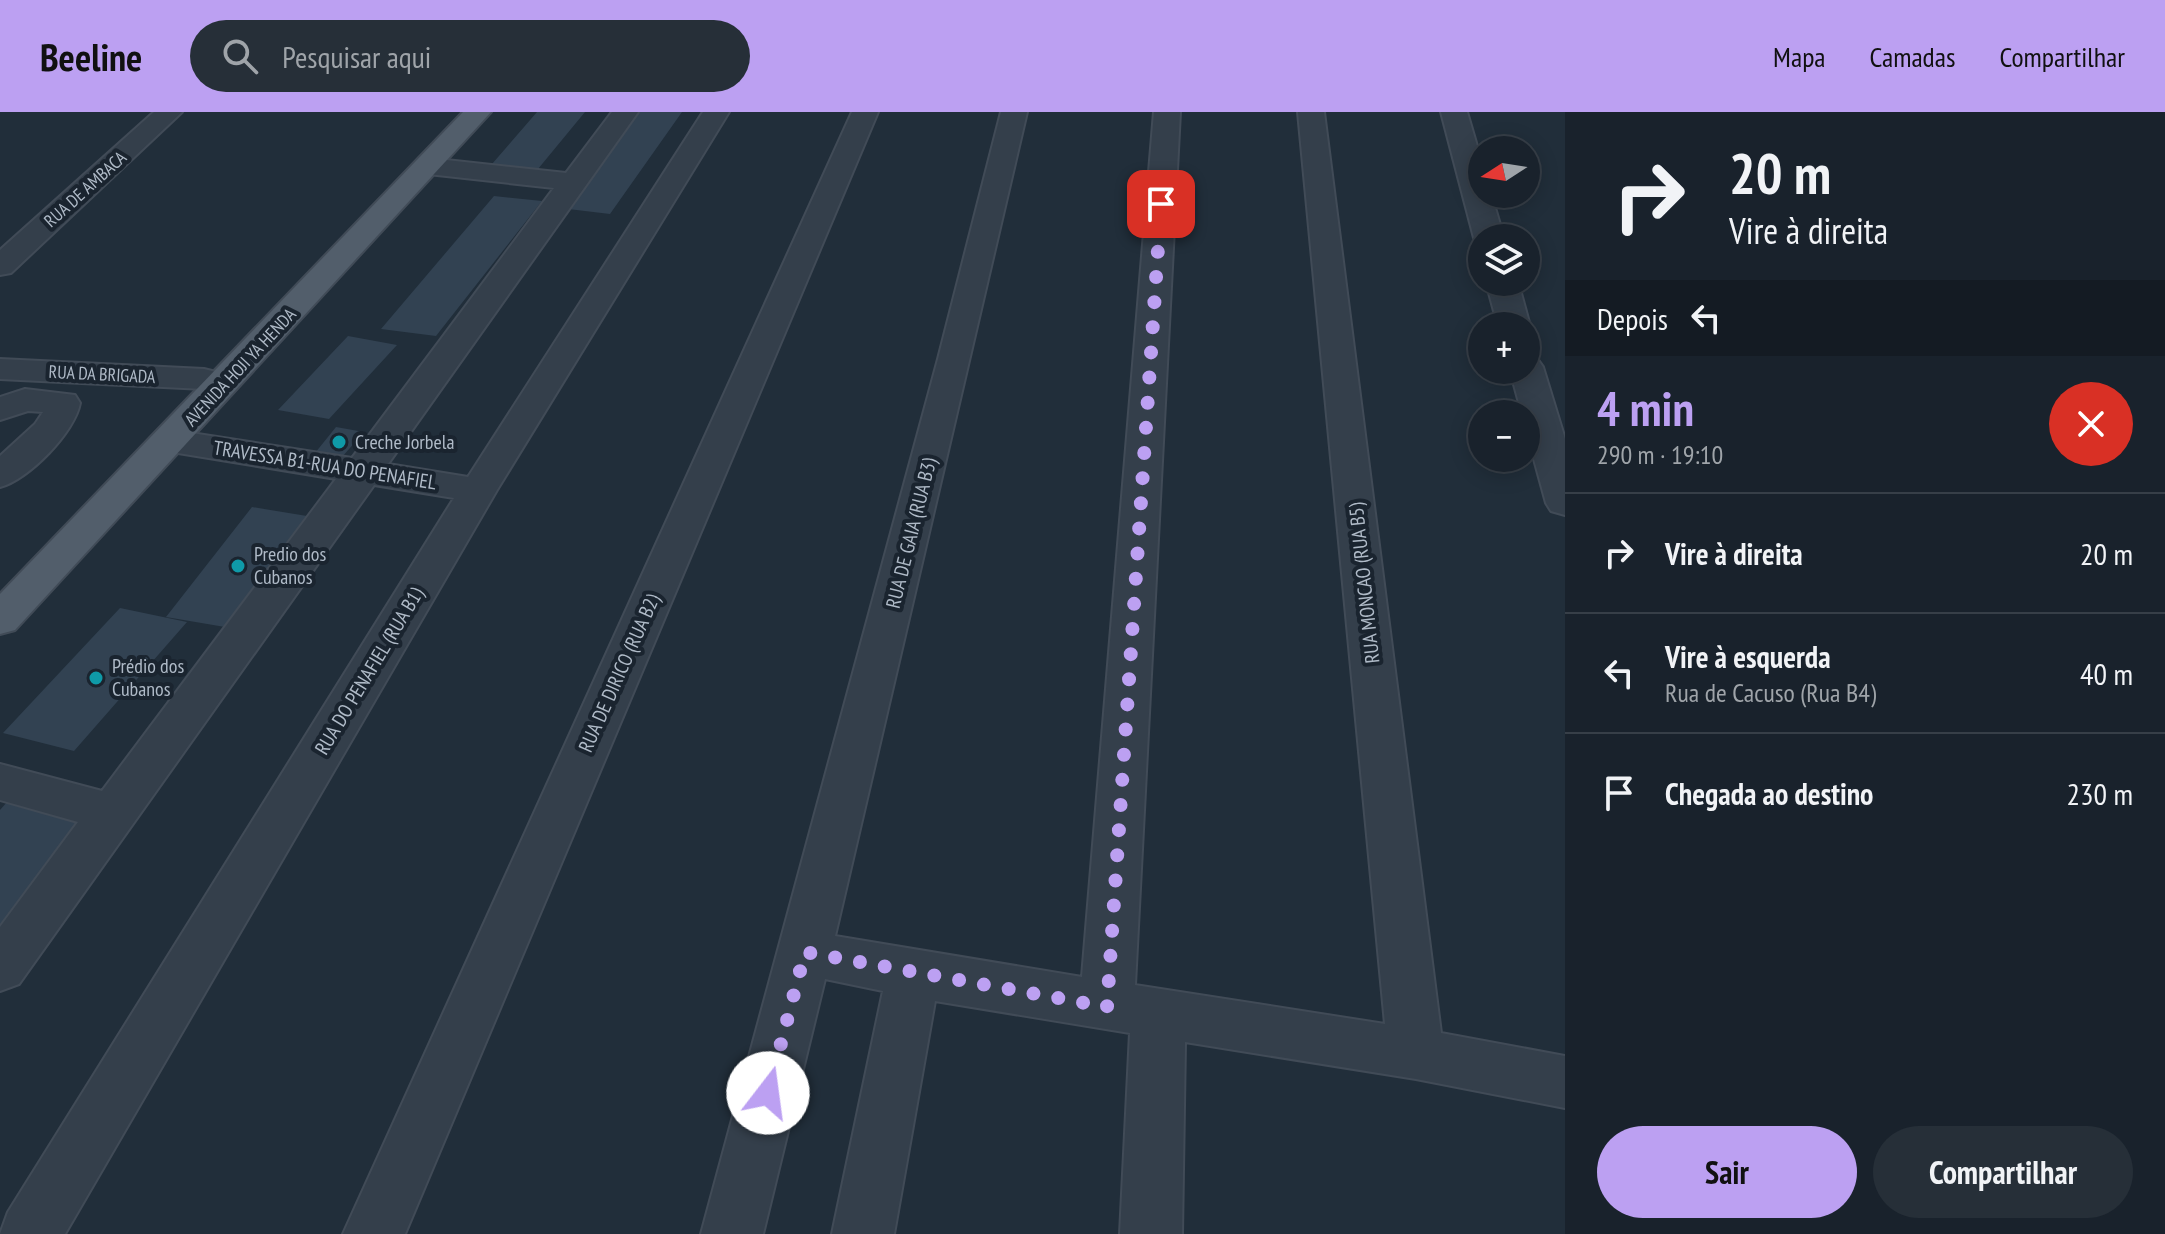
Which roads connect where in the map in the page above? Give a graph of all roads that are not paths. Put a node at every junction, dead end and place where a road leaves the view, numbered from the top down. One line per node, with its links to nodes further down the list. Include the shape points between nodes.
1 (169, 112): 14 (street, RUA DE AMBACA)
2 (462, 112): 16 (main road, AVENIDA HOJI YA HENDA)
3 (478, 112): 11 (main road, AVENIDA HOJI YA HENDA)
4 (625, 112): 12 (street)
5 (716, 112): 22 (street, RUA DO PENAFIEL (RUA B1))
6 (865, 112): 35 (street, RUA DE DIRICO (RUA B2))
7 (1014, 112): 28 (street, RUA DE GAIA (RUA B3))
8 (1167, 112): 31 (street)
9 (1311, 112): 32 (street, RUA MONCAO (RUA B5))
10 (1454, 112): 13 (street)
11 (428, 166): 12 (street); 19 (main road, AVENIDA HOJI YA HENDA)
12 (573, 182): 20 (street)
13 (1485, 224)
14 (0, 266)
15 (0, 369): 16 (street, RUA DA BRIGADA)
16 (204, 379): 24 (main road, AVENIDA HOJI YA HENDA)
17 (1531, 384): 23 (street)
18 (0, 409): 21 (street, via 25,400 62,403 63,413)
19 (172, 441): 20 (street, TRAVESSA B1-RUA DO PENAFIEL); 25 (main road, AVENIDA HOJI YA HENDA)
20 (361, 471): 22 (street, TRAVESSA B1-RUA DO PENAFIEL); 27 (street)
21 (0, 476)
22 (478, 490): 34 (street, RUA DO PENAFIEL (RUA B1))
23 (1565, 503)
24 (0, 580)
25 (0, 620)
26 (0, 782): 27 (street)
27 (112, 813): 29 (street)
28 (805, 952): 30 (street); 36 (street, RUA DE GAIA (RUA B3))
29 (0, 968)
30 (913, 974): 31 (street); 37 (street)
31 (1132, 1010): 32 (street); 38 (street)
32 (1416, 1054): 33 (street)
33 (1565, 1082)
34 (30, 1234)
35 (374, 1234)
36 (732, 1234)
37 (863, 1234)
38 (1151, 1234)

